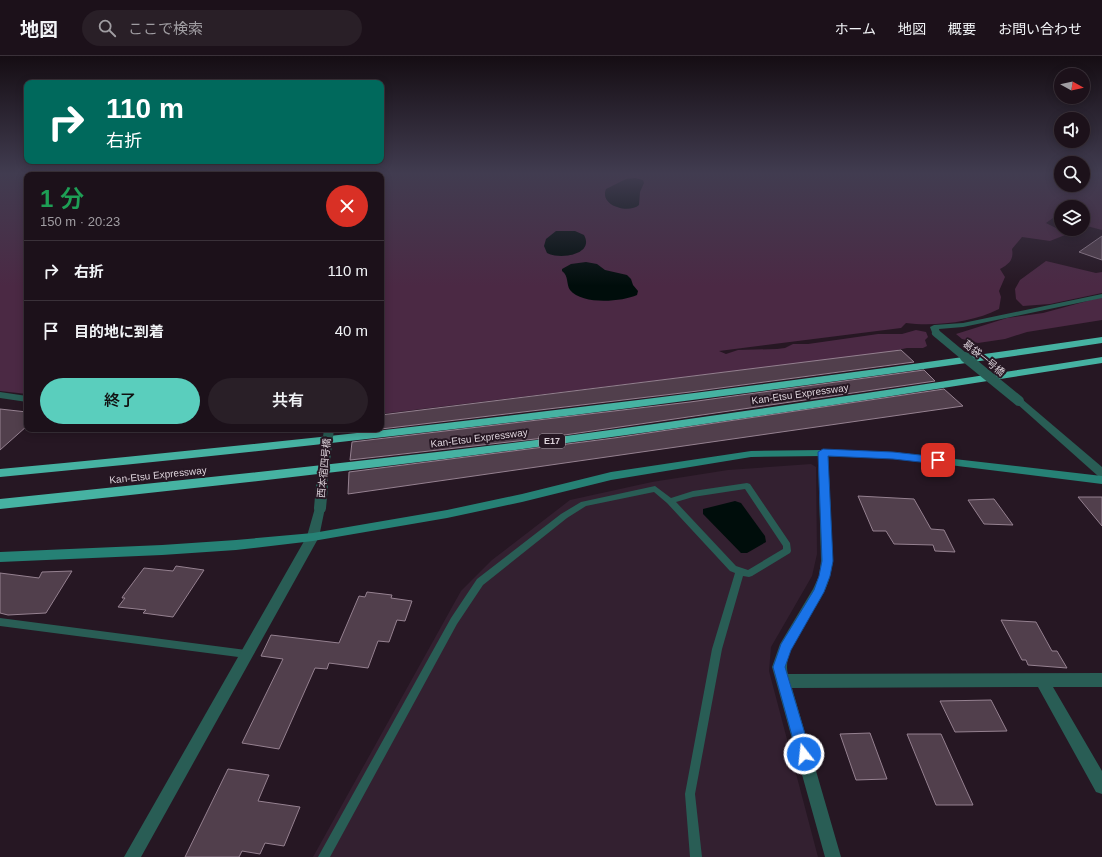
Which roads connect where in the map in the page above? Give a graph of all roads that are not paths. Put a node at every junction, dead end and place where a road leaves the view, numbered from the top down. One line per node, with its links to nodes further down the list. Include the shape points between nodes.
1 (1102, 296): 9 (street, 葛袋一号橋, bridge, via 964,325 934,327 936,333)
2 (1102, 340): 8 (highway, Kan-Etsu Expressway, via 612,407 249,448)
3 (1102, 360): 12 (highway, Kan-Etsu Expressway / E17, via 620,432 261,476)
4 (0, 395): 5 (street)
5 (24, 399)
6 (329, 432): 13 (street, 西本宿四号橋, bridge, via 320,508)
7 (823, 452): 10 (street, via 893,456); 13 (street, via 750,454 692,462 611,476 448,514); 20 (street, via 828,561 818,592 785,648 779,667)
8 (0, 472)
9 (1102, 473)
10 (1102, 480)
11 (670, 500): 15 (lane, via 733,569); 15 (lane, via 747,486 787,545 787,551 749,574); 23 (lane, via 655,489 584,504 564,516 480,582 454,620)
12 (0, 504)
13 (313, 537): 14 (street, via 199,547); 17 (street, 西本宿四号橋)
14 (0, 557)
15 (740, 571): 24 (lane, via 717,649 690,794)
16 (0, 622): 17 (lane)
17 (246, 654): 22 (street, 西本宿四号橋)
18 (1041, 679): 19 (street); 20 (street); 21 (street)
19 (1102, 680)
20 (783, 681): 25 (street)
21 (1102, 786)
22 (132, 857)
23 (324, 857)
24 (696, 857)
25 (833, 857)

